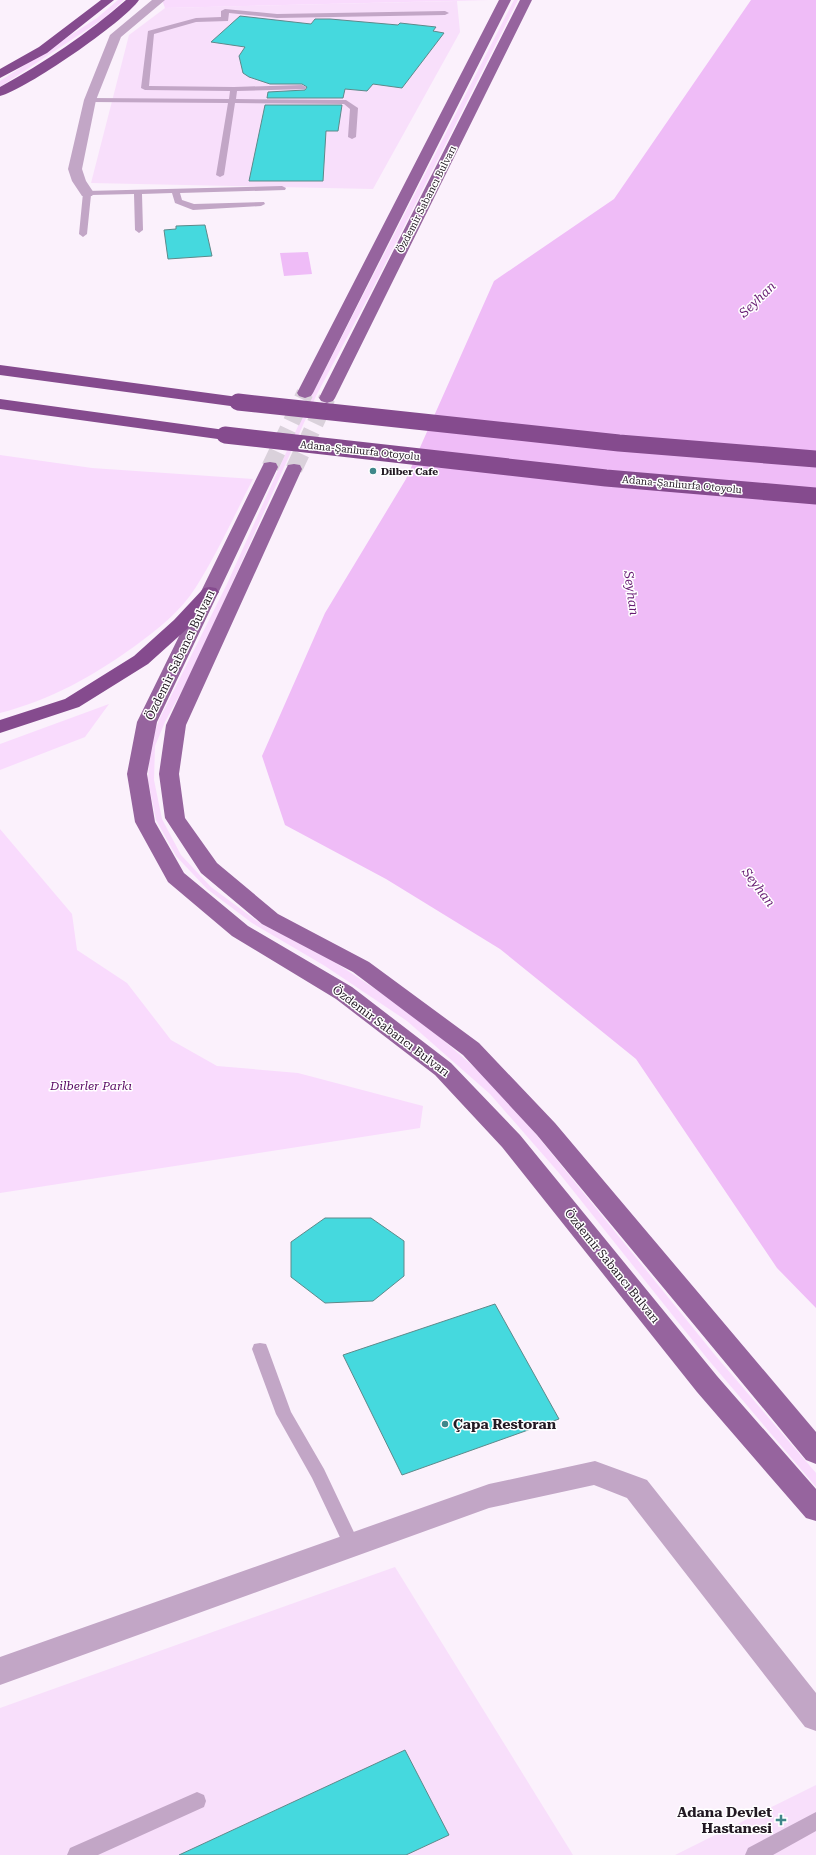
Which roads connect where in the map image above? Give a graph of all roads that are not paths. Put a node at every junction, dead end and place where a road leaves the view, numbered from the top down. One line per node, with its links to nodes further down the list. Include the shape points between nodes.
1 (108, 0): 7 (highway, via 43,50)
2 (134, 0): 10 (highway, via 67,54)
3 (159, 0): 11 (street, via 116,35)
4 (505, 0): 23 (main road, Özdemir Sabancı Bulvarı)
5 (526, 0): 24 (main road, Özdemir Sabancı Bulvarı)
6 (445, 13): 9 (lane, via 277,16 225,10 225,19 196,20 151,33 145,88)
7 (0, 74)
8 (302, 87): 9 (lane)
9 (234, 89): 12 (lane)
10 (0, 92)
11 (90, 100): 12 (lane); 18 (street, via 76,169 79,181)
12 (232, 101): 13 (lane, via 346,102 354,108); 14 (lane)
13 (352, 137)
14 (220, 175)
15 (282, 188): 16 (lane)
16 (175, 190): 17 (lane); 19 (lane, via 178,201 194,207)
17 (138, 191): 18 (lane); 20 (lane)
18 (87, 192): 21 (lane)
19 (261, 204)
20 (139, 230)
21 (83, 234)
22 (0, 369): 28 (highway, bridge, via 238,402 619,443)
23 (305, 393)
24 (327, 398)
25 (0, 404): 27 (highway, Adana-Şanlıurfa Otoyolu)
26 (0, 409): 27 (highway)
27 (94, 417): 31 (highway, Adana-Şanlıurfa Otoyolu, bridge, via 225,435 606,478)
28 (816, 459)
29 (270, 467): 32 (main road, Özdemir Sabancı Bulvarı)
30 (294, 469): 35 (main road, Özdemir Sabancı Bulvarı, via 176,725 168,774 175,818 209,868 270,919 361,968 471,1049 546,1129)
31 (816, 496)
32 (210, 592): 33 (highway, via 181,624 141,660 72,703); 36 (main road, Özdemir Sabancı Bulvarı, via 147,722 137,774 145,822 176,878 240,931 344,993 443,1069 511,1141 707,1384)
33 (0, 726)
34 (260, 1350): 37 (lane, via 284,1414 318,1474)
35 (816, 1452)
36 (816, 1508)
37 (352, 1545): 38 (street); 39 (street, via 489,1496 595,1473 638,1488)
38 (0, 1670)
39 (816, 1716)
40 (197, 1801): 42 (lane)
41 (816, 1822): 43 (lane)
42 (76, 1855)
43 (755, 1855)

